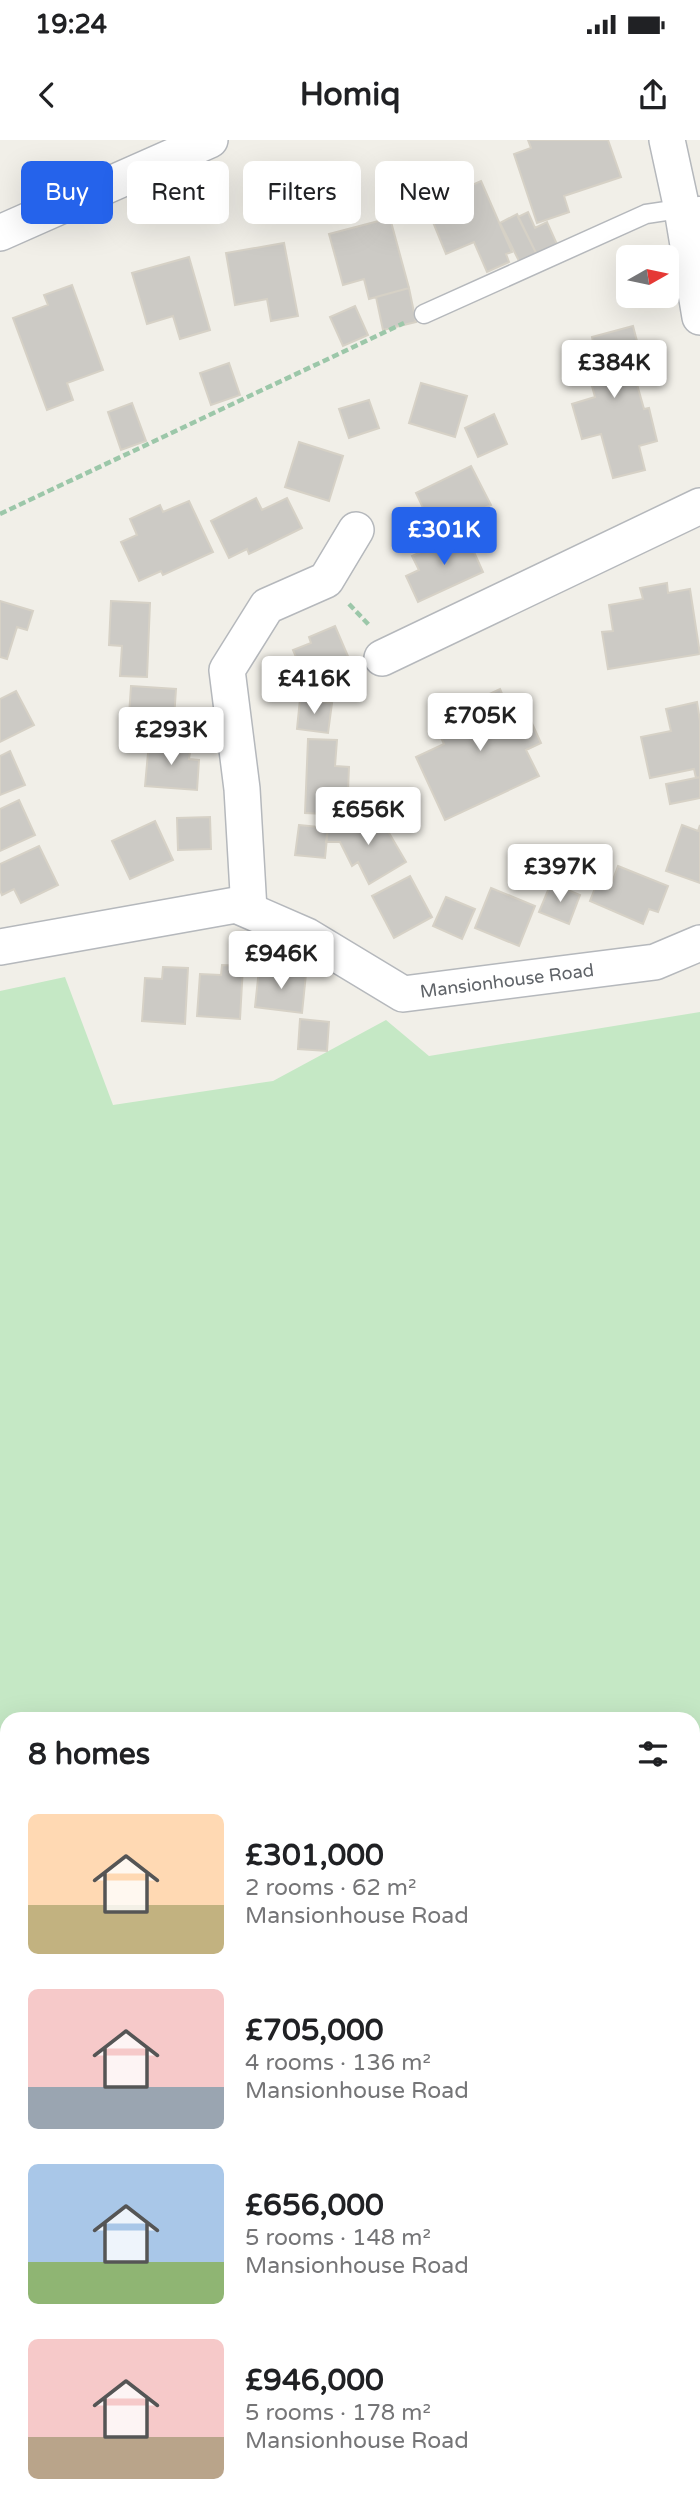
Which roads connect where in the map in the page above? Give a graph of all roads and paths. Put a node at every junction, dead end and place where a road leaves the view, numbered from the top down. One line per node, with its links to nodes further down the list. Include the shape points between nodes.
1 (210, 140): 4 (street)
2 (667, 140): 3 (street)
3 (691, 208): 5 (lane, via 646,214); 6 (street)
4 (0, 233)
5 (424, 314): 8 (path)
6 (700, 317)
7 (700, 506): 11 (street)
8 (0, 514)
9 (356, 530): 10 (street)
10 (326, 580): 11 (path); 12 (street, via 267,606 228,670 242,789)
11 (388, 654)
12 (249, 910): 13 (street, Mansionhouse Road, via 307,936 403,994 655,962); 14 (street, Mansionhouse Road, via 236,905)
13 (700, 943)
14 (0, 947)

